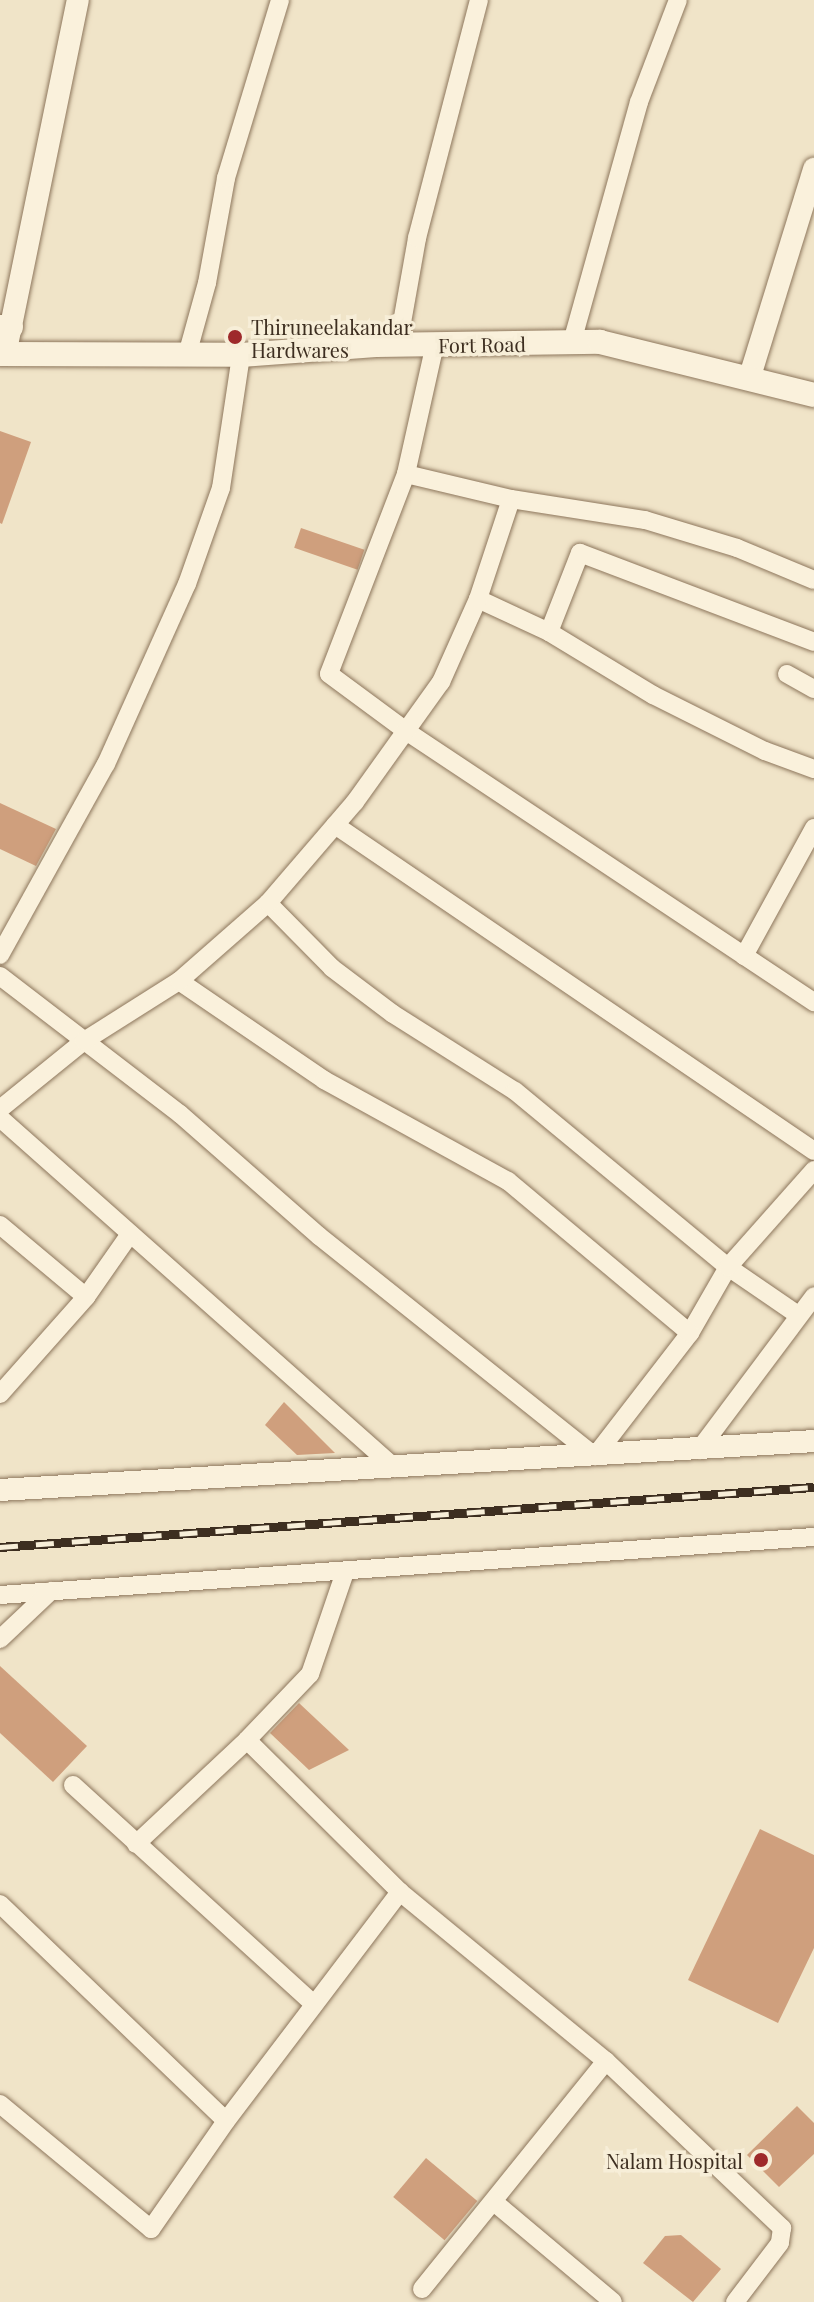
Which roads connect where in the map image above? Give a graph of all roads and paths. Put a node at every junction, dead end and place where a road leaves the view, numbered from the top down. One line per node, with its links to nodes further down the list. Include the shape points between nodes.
1 (78, 0): 6 (street)
2 (280, 0): 11 (street, via 226,178 207,283)
3 (479, 0): 9 (street, via 417,238)
4 (678, 0): 7 (street, via 639,102)
5 (814, 169): 13 (street)
6 (6, 327): 10 (street)
7 (572, 342): 8 (main road, Fort Road); 13 (main road, Fort Road, via 600,342)
8 (435, 344): 9 (main road, Fort Road); 15 (street)
9 (398, 345): 12 (main road, Fort Road)
10 (3, 354): 11 (main road, Fort Road)
11 (187, 355): 12 (main road, Fort Road)
12 (241, 355): 28 (street, via 221,488 187,584 106,764)
13 (750, 376): 14 (main road, Fort Road)
14 (814, 395)
15 (406, 474): 16 (street); 23 (street, via 329,674)
16 (511, 499): 17 (street, via 645,520 737,548); 18 (street)
17 (814, 580)
18 (478, 599): 19 (street); 23 (street, via 441,682)
19 (549, 632): 20 (street, via 580,553); 24 (street, via 653,695 765,751)
20 (814, 642)
21 (787, 674): 22 (street)
22 (814, 689)
23 (406, 731): 25 (street); 29 (street)
24 (814, 769)
25 (335, 825): 27 (street); 36 (street)
26 (814, 828): 29 (street)
27 (268, 903): 31 (street); 40 (street, via 332,968 393,1014 515,1091)
28 (0, 955)
29 (744, 956): 32 (street)
30 (0, 976): 33 (street)
31 (179, 981): 33 (street); 44 (street, via 324,1080 508,1181)
32 (814, 1002)
33 (84, 1041): 34 (street); 48 (street, via 180,1114 330,1246)
34 (0, 1109)
35 (0, 1118): 39 (street)
36 (814, 1151)
37 (814, 1170): 40 (street)
38 (0, 1225): 42 (street)
39 (130, 1234): 42 (street); 49 (street)
40 (728, 1267): 43 (street); 44 (street)
41 (814, 1296): 43 (street)
42 (86, 1297): 45 (street)
43 (798, 1315): 47 (street)
44 (690, 1333): 48 (street)
45 (1, 1392)
46 (814, 1441): 47 (street)
47 (699, 1450): 48 (street)
48 (595, 1456): 49 (street)
49 (395, 1468): 50 (street)
50 (0, 1490)
51 (814, 1537): 52 (street)
52 (345, 1572): 53 (street); 56 (street, via 310,1674)
53 (51, 1591): 54 (street); 55 (street)
54 (0, 1595)
55 (0, 1639)
56 (247, 1740): 58 (street); 59 (street)
57 (73, 1785): 58 (street)
58 (136, 1844): 61 (street)
59 (400, 1892): 61 (street); 62 (street)
60 (0, 1904): 64 (street)
61 (314, 2004): 64 (street)
62 (606, 2061): 65 (street); 70 (street, via 782,2228 780,2243)
63 (0, 2104): 64 (street, via 151,2229)
64 (226, 2121)
65 (494, 2202): 66 (street); 67 (street)
66 (589, 2287): 68 (street); 69 (street)
67 (422, 2289)
68 (577, 2302)
69 (613, 2302)
70 (735, 2302)

